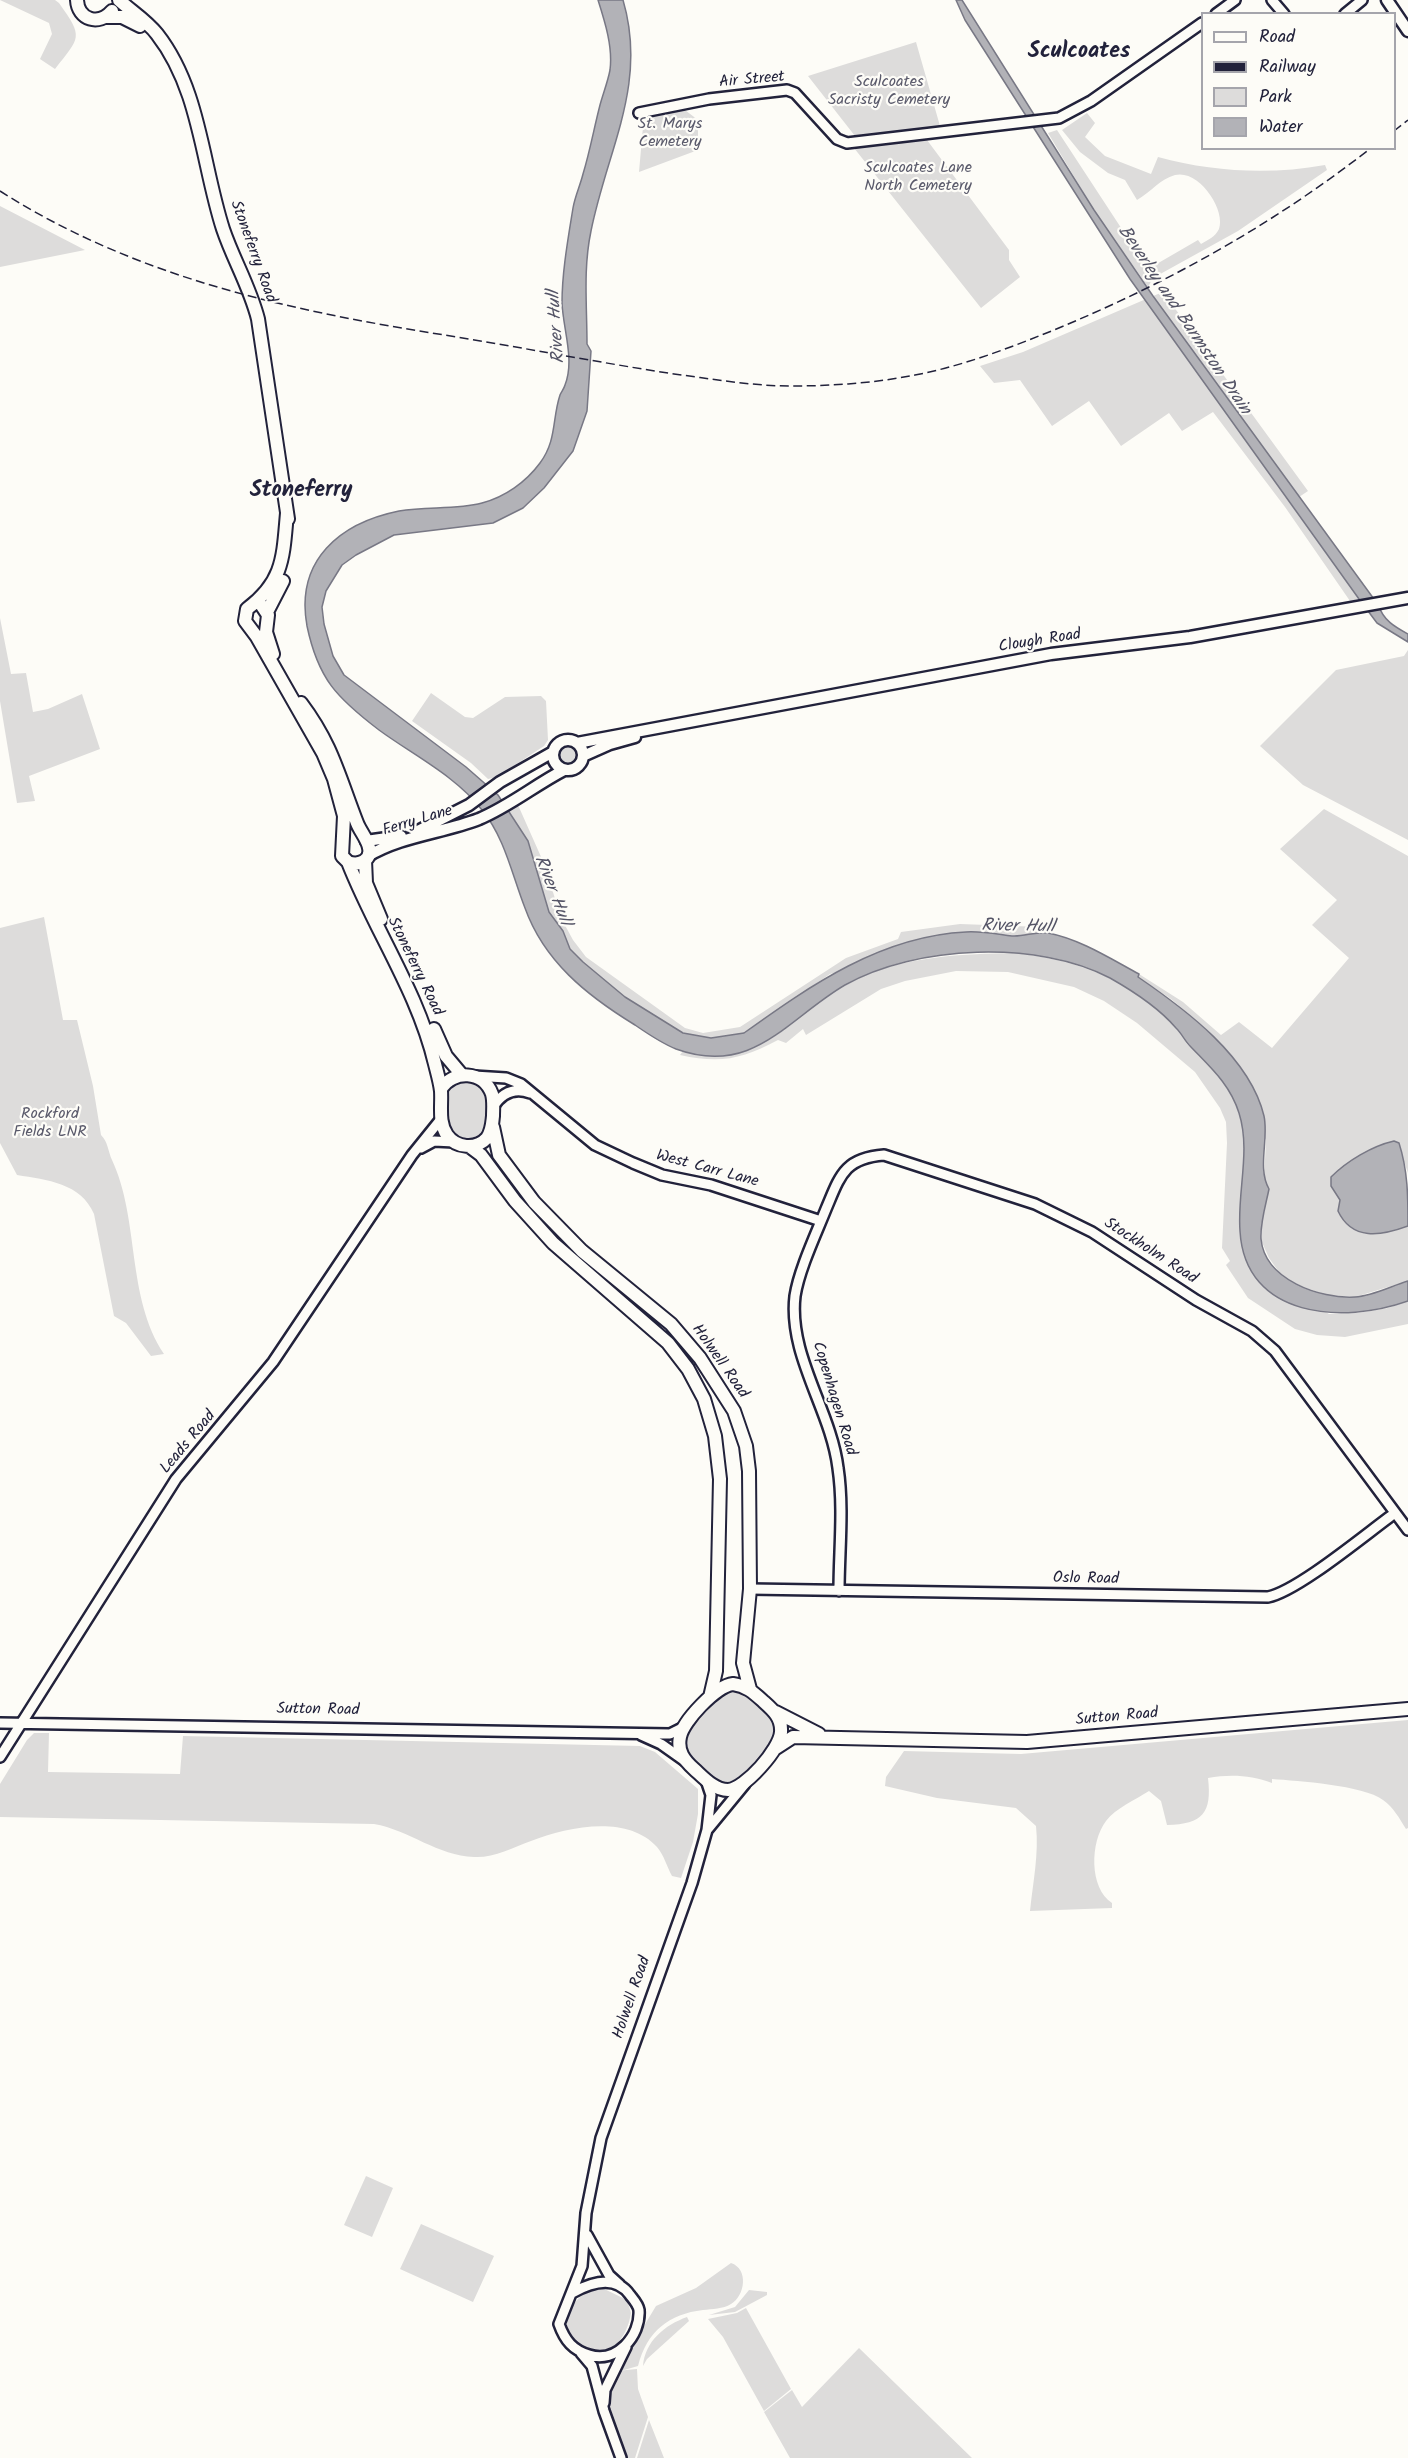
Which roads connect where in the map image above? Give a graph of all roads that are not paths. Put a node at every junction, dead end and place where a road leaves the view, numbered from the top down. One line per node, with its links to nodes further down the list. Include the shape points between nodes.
1 (117, 0): 10 (highway); 13 (highway, Stoneferry Road, via 156,32)
2 (1235, 0): 6 (street)
3 (1272, 0): 7 (street)
4 (1362, 0): 8 (street)
5 (74, 3): 10 (highway, Stoneferry Road, via 90,19)
6 (1219, 12)
7 (1282, 12)
8 (1347, 12)
9 (1396, 14): 12 (main road)
10 (107, 17): 13 (highway, Stoneferry Road, via 130,20)
11 (1201, 24): 14 (street, Air Street, via 1077,110 1042,122 848,142 837,139 788,90 709,99)
12 (1408, 32)
13 (164, 45): 15 (highway, Stoneferry Road, via 187,90 223,229 256,308)
14 (639, 113)
15 (287, 513): 17 (highway, Stoneferry Road, via 284,552 277,577); 18 (highway, Stoneferry Road, via 287,568)
16 (1408, 598): 20 (main road, Clough Road, via 1190,637 1051,654)
17 (252, 606): 18 (highway, via 259,605); 19 (highway, via 244,617)
18 (267, 618): 19 (highway, via 259,629); 25 (highway, via 268,639 275,658 335,759)
19 (251, 628): 26 (highway, via 323,753 344,816)
20 (679, 725): 21 (main road, Clough Road); 23 (main road, Clough Road, via 610,744)
21 (577, 743): 22 (main road, via 562,741); 23 (main road)
22 (553, 752): 24 (main road, via 554,762); 25 (main road, Ferry Lane, via 469,805 411,834)
23 (583, 756): 24 (main road, via 577,767)
24 (564, 770): 27 (main road, Ferry Lane, via 478,819 388,846)
25 (365, 840): 26 (highway, via 352,837); 27 (highway, via 369,848)
26 (342, 845): 28 (highway, via 342,856)
27 (367, 858): 28 (highway, via 357,864); 29 (highway, Stoneferry Road, via 366,883 383,924 421,993 438,1042)
28 (348, 862): 30 (highway, Stoneferry Road, via 413,996)
29 (468, 1075): 30 (highway, via 449,1080); 31 (street, West Carr Lane, via 506,1078); 32 (highway, via 489,1088)
30 (441, 1089): 33 (highway)
31 (532, 1094): 32 (street, via 522,1090 509,1092); 38 (street, West Carr Lane, via 595,1145 633,1163)
32 (493, 1107): 34 (highway)
33 (441, 1119): 35 (highway, via 446,1134); 37 (street, Leads Road)
34 (493, 1127): 36 (highway, via 482,1142); 41 (highway, Holwell Road, via 499,1155 534,1202 582,1251 671,1324 729,1402 743,1435 749,1471)
35 (454, 1142): 36 (highway); 37 (street, Leads Road, via 434,1141)
36 (469, 1146): 44 (highway, Holwell Road, via 481,1155 549,1238 668,1343 704,1399 716,1436 720,1479 716,1671)
37 (412, 1155): 48 (street, Leads Road, via 293,1334 176,1479)
38 (822, 1221): 39 (street, Stockholm Road, via 848,1166 863,1157 884,1155 1035,1204 1092,1232 1252,1332 1275,1351); 42 (street, Copenhagen Road, via 796,1290 795,1318 839,1469)
39 (1395, 1513): 40 (street, Stockholm Road); 42 (street, Oslo Road, via 1297,1584 1280,1595 1268,1597)
40 (1408, 1530)
41 (750, 1589): 42 (street, Oslo Road); 43 (highway, Holwell Road, via 743,1663)
42 (839, 1591)
43 (750, 1689): 44 (highway, via 728,1685); 46 (highway)
44 (710, 1696): 49 (highway)
45 (1408, 1709): 51 (highway, Sutton Road, via 1027,1742)
46 (775, 1712): 51 (highway); 52 (highway, via 782,1731)
47 (0, 1723): 48 (street, Sutton Road)
48 (23, 1723): 50 (street, Sutton Road); 53 (street, Leads Road)
49 (684, 1727): 50 (street, Sutton Road, via 670,1734); 54 (highway, via 679,1743)
50 (636, 1733): 54 (street, Sutton Road)
51 (828, 1738): 52 (highway, Sutton Road, via 793,1737)
52 (776, 1748): 56 (highway)
53 (0, 1757)
54 (685, 1761): 55 (highway)
55 (705, 1779): 56 (highway, via 724,1789 734,1789); 57 (street, Holwell Road, via 711,1795)
56 (746, 1782): 57 (street)
57 (707, 1830): 58 (street, Holwell Road, via 602,2138)
58 (585, 2229): 59 (street, via 609,2276); 60 (street, Holwell Road, via 582,2266)
59 (621, 2286): 60 (street, via 603,2281); 61 (street, via 639,2307 635,2331)
60 (572, 2293): 62 (street, via 559,2324)
61 (626, 2344): 62 (street, via 605,2357); 63 (street, via 606,2391)
62 (579, 2352): 63 (street, via 592,2366)
63 (604, 2412): 64 (street)
64 (621, 2458)

